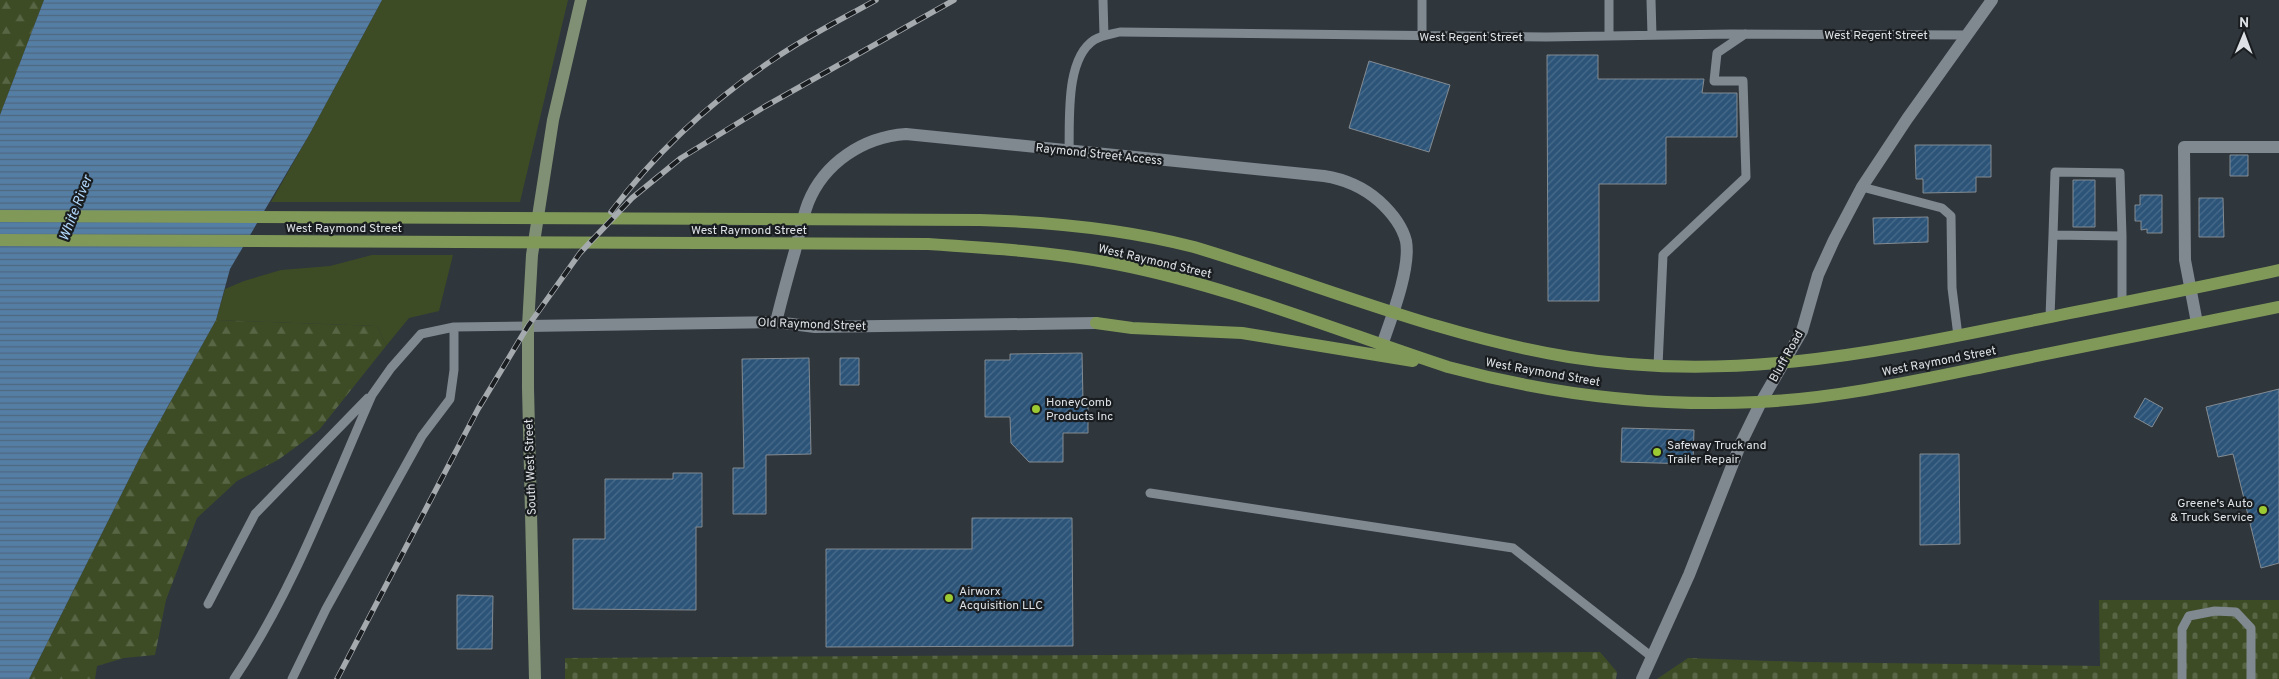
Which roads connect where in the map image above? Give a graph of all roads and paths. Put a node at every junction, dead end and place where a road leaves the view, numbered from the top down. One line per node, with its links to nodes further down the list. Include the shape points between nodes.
1 (581, 0): 29 (main road, South West Street, via 551,128 532,255)
2 (1103, 0): 9 (lane)
3 (1422, 0): 10 (lane)
4 (1609, 0): 11 (lane)
5 (1651, 0): 12 (lane)
6 (1992, 0): 8 (street, Bluff Road)
7 (1746, 34): 8 (lane, West Regent Street); 12 (lane, West Regent Street); 34 (lane, via 1717,53 1714,81 1743,81 1746,178 1663,255)
8 (1966, 35): 15 (street, Bluff Road)
9 (1104, 36): 10 (lane, West Regent Street, via 1133,31); 14 (lane, West Regent Street, via 1094,40 1080,55 1073,79)
10 (1422, 36): 11 (lane, West Regent Street)
11 (1609, 36): 12 (lane, West Regent Street)
12 (1652, 36)
13 (2279, 146): 21 (street, via 2184,147 2183,236)
14 (1069, 151): 24 (street, Raymond Street Access, via 1324,176 1350,182 1384,205 1404,235 1406,262); 26 (street, Raymond Street Access, via 906,134 864,144 840,160 816,187 805,212)
15 (1862, 187): 31 (lane, via 1942,208 1952,216 1952,288); 33 (street, Bluff Road, via 1823,262 1802,331)
16 (0, 216): 24 (main road, West Raymond Street, via 1026,221 1162,239 1245,262)
17 (2053, 235): 18 (lane); 18 (lane, via 2055,172 2064,172 2120,173); 25 (lane)
18 (2122, 236): 22 (lane)
19 (0, 240): 32 (main road, West Raymond Street, via 928,244 1012,249 1116,264 1204,286)
20 (2279, 270): 21 (main road, West Raymond Street)
21 (2190, 289): 22 (main road, West Raymond Street); 28 (street)
22 (2122, 303): 25 (main road, West Raymond Street)
23 (2279, 307): 28 (main road, West Raymond Street)
24 (1394, 311): 32 (street, Raymond Street Access); 34 (main road, West Raymond Street, via 1528,350)
25 (2050, 317): 31 (main road, West Raymond Street)
26 (776, 322): 27 (street, Old Raymond Street, via 815,327); 29 (street, Old Raymond Street)
27 (1096, 323): 35 (main road, via 1273,337)
28 (2196, 323): 37 (main road, West Raymond Street, via 1934,377)
29 (528, 326): 30 (lane); 43 (main road, South West Street)
30 (454, 327): 36 (lane, via 421,334 390,368); 42 (lane, via 450,399 422,436 326,609)
31 (1958, 336): 33 (main road, West Raymond Street)
32 (1382, 345): 35 (main road, West Raymond Street)
33 (1781, 364): 34 (main road, West Raymond Street); 37 (street, Bluff Road)
34 (1658, 366)
35 (1448, 367): 37 (main road, West Raymond Street, via 1516,383 1607,398 1652,402)
36 (372, 395): 39 (lane, via 255,514); 41 (lane, via 284,594 256,647)
37 (1761, 402): 40 (street, Bluff Road)
38 (1150, 494): 40 (lane, via 1513,548)
39 (208, 604)
40 (1652, 657): 44 (street, Bluff Road)
41 (234, 679)
42 (292, 679)
43 (535, 679)
44 (1642, 679)
45 (2182, 679): 46 (lane, via 2182,629 2189,616 2215,611 2236,612 2251,628)
46 (2251, 679)

